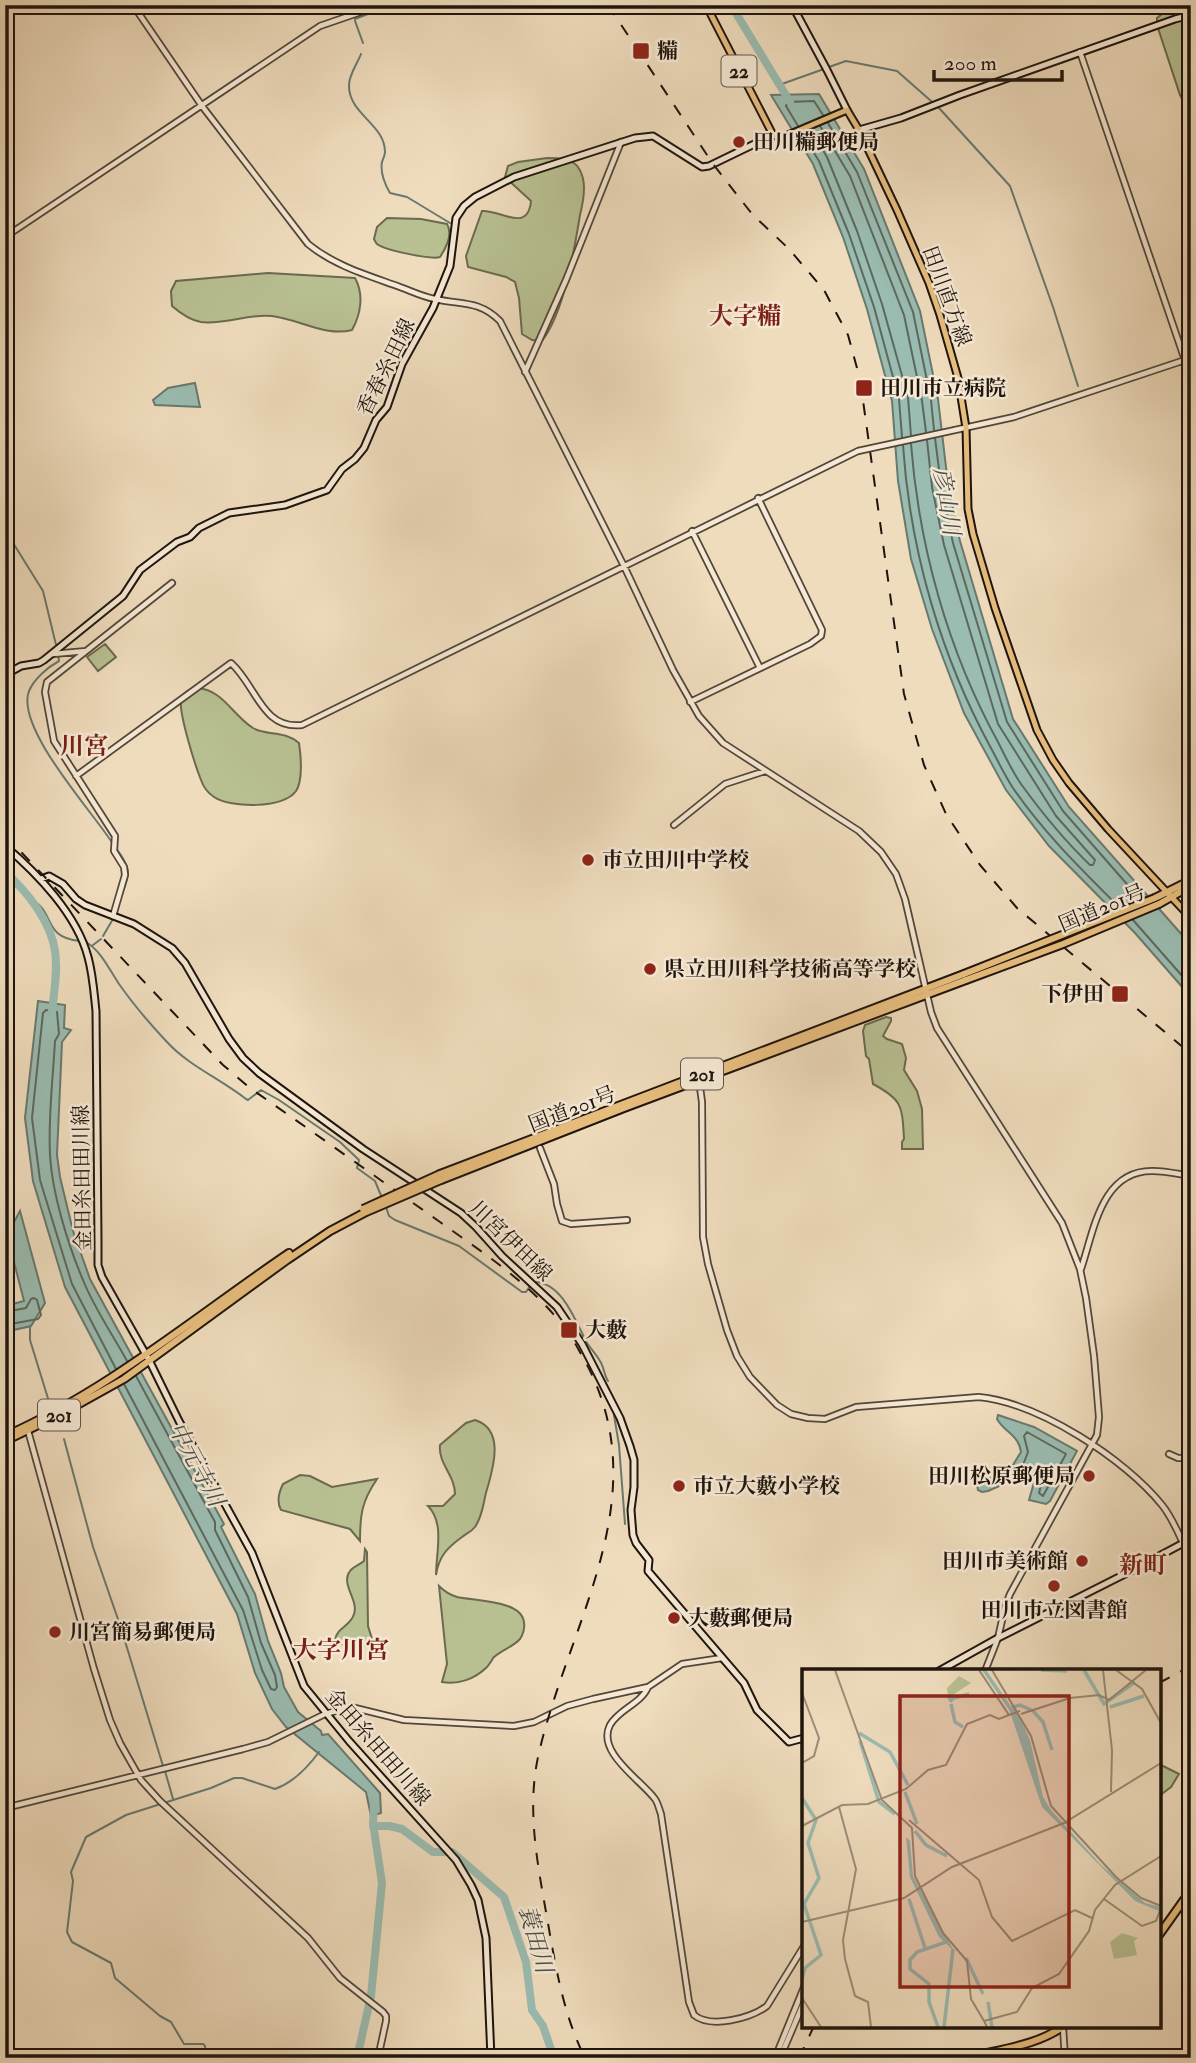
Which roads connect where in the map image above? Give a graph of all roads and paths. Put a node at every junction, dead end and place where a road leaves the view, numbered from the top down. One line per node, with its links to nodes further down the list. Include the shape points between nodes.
1 (133, 5): 7 (street)
2 (381, 5): 7 (street, via 320,26)
3 (706, 5): 10 (main road, 22)
4 (792, 5): 8 (main road)
5 (1191, 15): 6 (main road)
6 (1080, 52): 9 (main road); 14 (street)
7 (202, 106): 12 (street); 13 (street, via 317,252 349,269)
8 (846, 110): 9 (main road, 田川直方線); 10 (main road, via 781,138)
9 (859, 131): 17 (main road, 田川直方線, via 929,283 958,378)
10 (773, 135): 11 (main road, 香春糸田線, via 702,167 653,136)
11 (621, 142): 13 (main road, 香春糸田線, via 514,177 464,206 456,218 450,266); 15 (street)
12 (5, 237)
13 (436, 299): 15 (street, via 492,313); 23 (main road, 香春糸田線, via 364,448 327,490 285,505 229,513 199,528 140,570 123,596)
14 (1188, 359): 16 (street); 17 (street, via 1014,417)
15 (525, 373): 20 (street)
16 (1191, 378)
17 (966, 428): 18 (street, bridge, via 858,451); 34 (main road, 田川直方線, via 973,534 1037,730 1069,783)
18 (758, 498): 19 (street); 24 (street, via 822,633 819,639)
19 (692, 531): 20 (street); 24 (street)
20 (624, 566): 26 (street); 28 (street, via 302,725 276,720 231,663)
21 (172, 583): 22 (street)
22 (86, 650): 23 (street); 28 (street, via 47,682 45,692 54,741)
23 (52, 654): 25 (main road, 香春糸田線)
24 (760, 668): 26 (street)
25 (5, 675)
26 (690, 702): 27 (street, via 723,743)
27 (765, 771): 29 (street, via 725,784); 37 (street, via 859,831 881,852 900,883)
28 (76, 776): 35 (street, via 115,836 114,851 124,867)
29 (674, 824)
30 (5, 846): 31 (main road, 金田糸田田川線)
31 (41, 879): 35 (main road, 川宮伊田線, via 50,876 76,899); 43 (main road, 金田糸田田川線, via 71,920 88,955 96,1011 99,1265 112,1298)
32 (1191, 880): 34 (highway, 国道201号 / 201)
33 (1191, 886): 34 (highway, 国道201号 / 201)
34 (1168, 895): 36 (main road, 田川直方線); 37 (highway, 国道201号 / 201, bridge)
35 (113, 916): 52 (main road, 川宮伊田線, via 172,948 229,1039 259,1073 461,1213 557,1307 582,1344 631,1446 631,1526 636,1543 649,1560 648,1571)
36 (1191, 918)
37 (927, 992): 38 (highway, 国道201号 / 201); 42 (street, via 937,1028 1062,1223)
38 (699, 1078): 43 (highway, 国道201号 / 201, bridge, via 363,1211); 46 (street, via 708,1264 737,1356 777,1405 808,1418 825,1419 856,1408 995,1399 1034,1413)
39 (540, 1148): 41 (street, via 562,1221)
40 (1191, 1176): 42 (street, via 1152,1171 1119,1182 1102,1204)
41 (627, 1220)
42 (1080, 1269): 46 (street, via 1097,1393 1097,1435)
43 (148, 1358): 44 (highway, 国道201号 / 201); 56 (main road, 金田糸田田川線, via 252,1553 304,1686)
44 (28, 1429): 45 (highway, 国道201号 / 201); 58 (street, via 101,1691)
45 (5, 1439)
46 (1092, 1446): 50 (street, via 1124,1467 1156,1497); 51 (street, via 1010,1594)
47 (1169, 1454): 48 (street)
48 (1191, 1458)
49 (1191, 1539): 50 (main road)
50 (1183, 1543): 51 (main road)
51 (998, 1638): 53 (main road); 54 (street)
52 (723, 1657): 55 (street, via 682,1664); 57 (main road, 川宮伊田線, via 744,1683 757,1710 786,1741)
53 (943, 1669)
54 (986, 1669)
55 (648, 1687): 56 (street, via 567,1706 514,1726 404,1720 351,1707); 62 (street, via 608,1727 607,1740 612,1753 657,1801 694,2015 706,2022 760,2012)
56 (324, 1714): 58 (street, via 276,1738); 69 (main road, 金田糸田田川線, via 444,1846 471,1885 486,1938)
57 (802, 1739)
58 (139, 1776): 59 (street); 68 (street, via 160,1801 308,1938 340,1978 383,2012 386,2021)
59 (5, 1808)
60 (1191, 1890): 61 (highway)
61 (1161, 1932)
62 (802, 1949)
63 (802, 1993): 65 (street)
64 (802, 2005): 65 (street)
65 (792, 2024): 70 (street); 71 (street)
66 (1060, 2028): 72 (highway, via 1027,2043)
67 (1063, 2028): 73 (street)
68 (379, 2058)
69 (491, 2058)
70 (775, 2058)
71 (780, 2058)
72 (967, 2058)
73 (1065, 2058)

